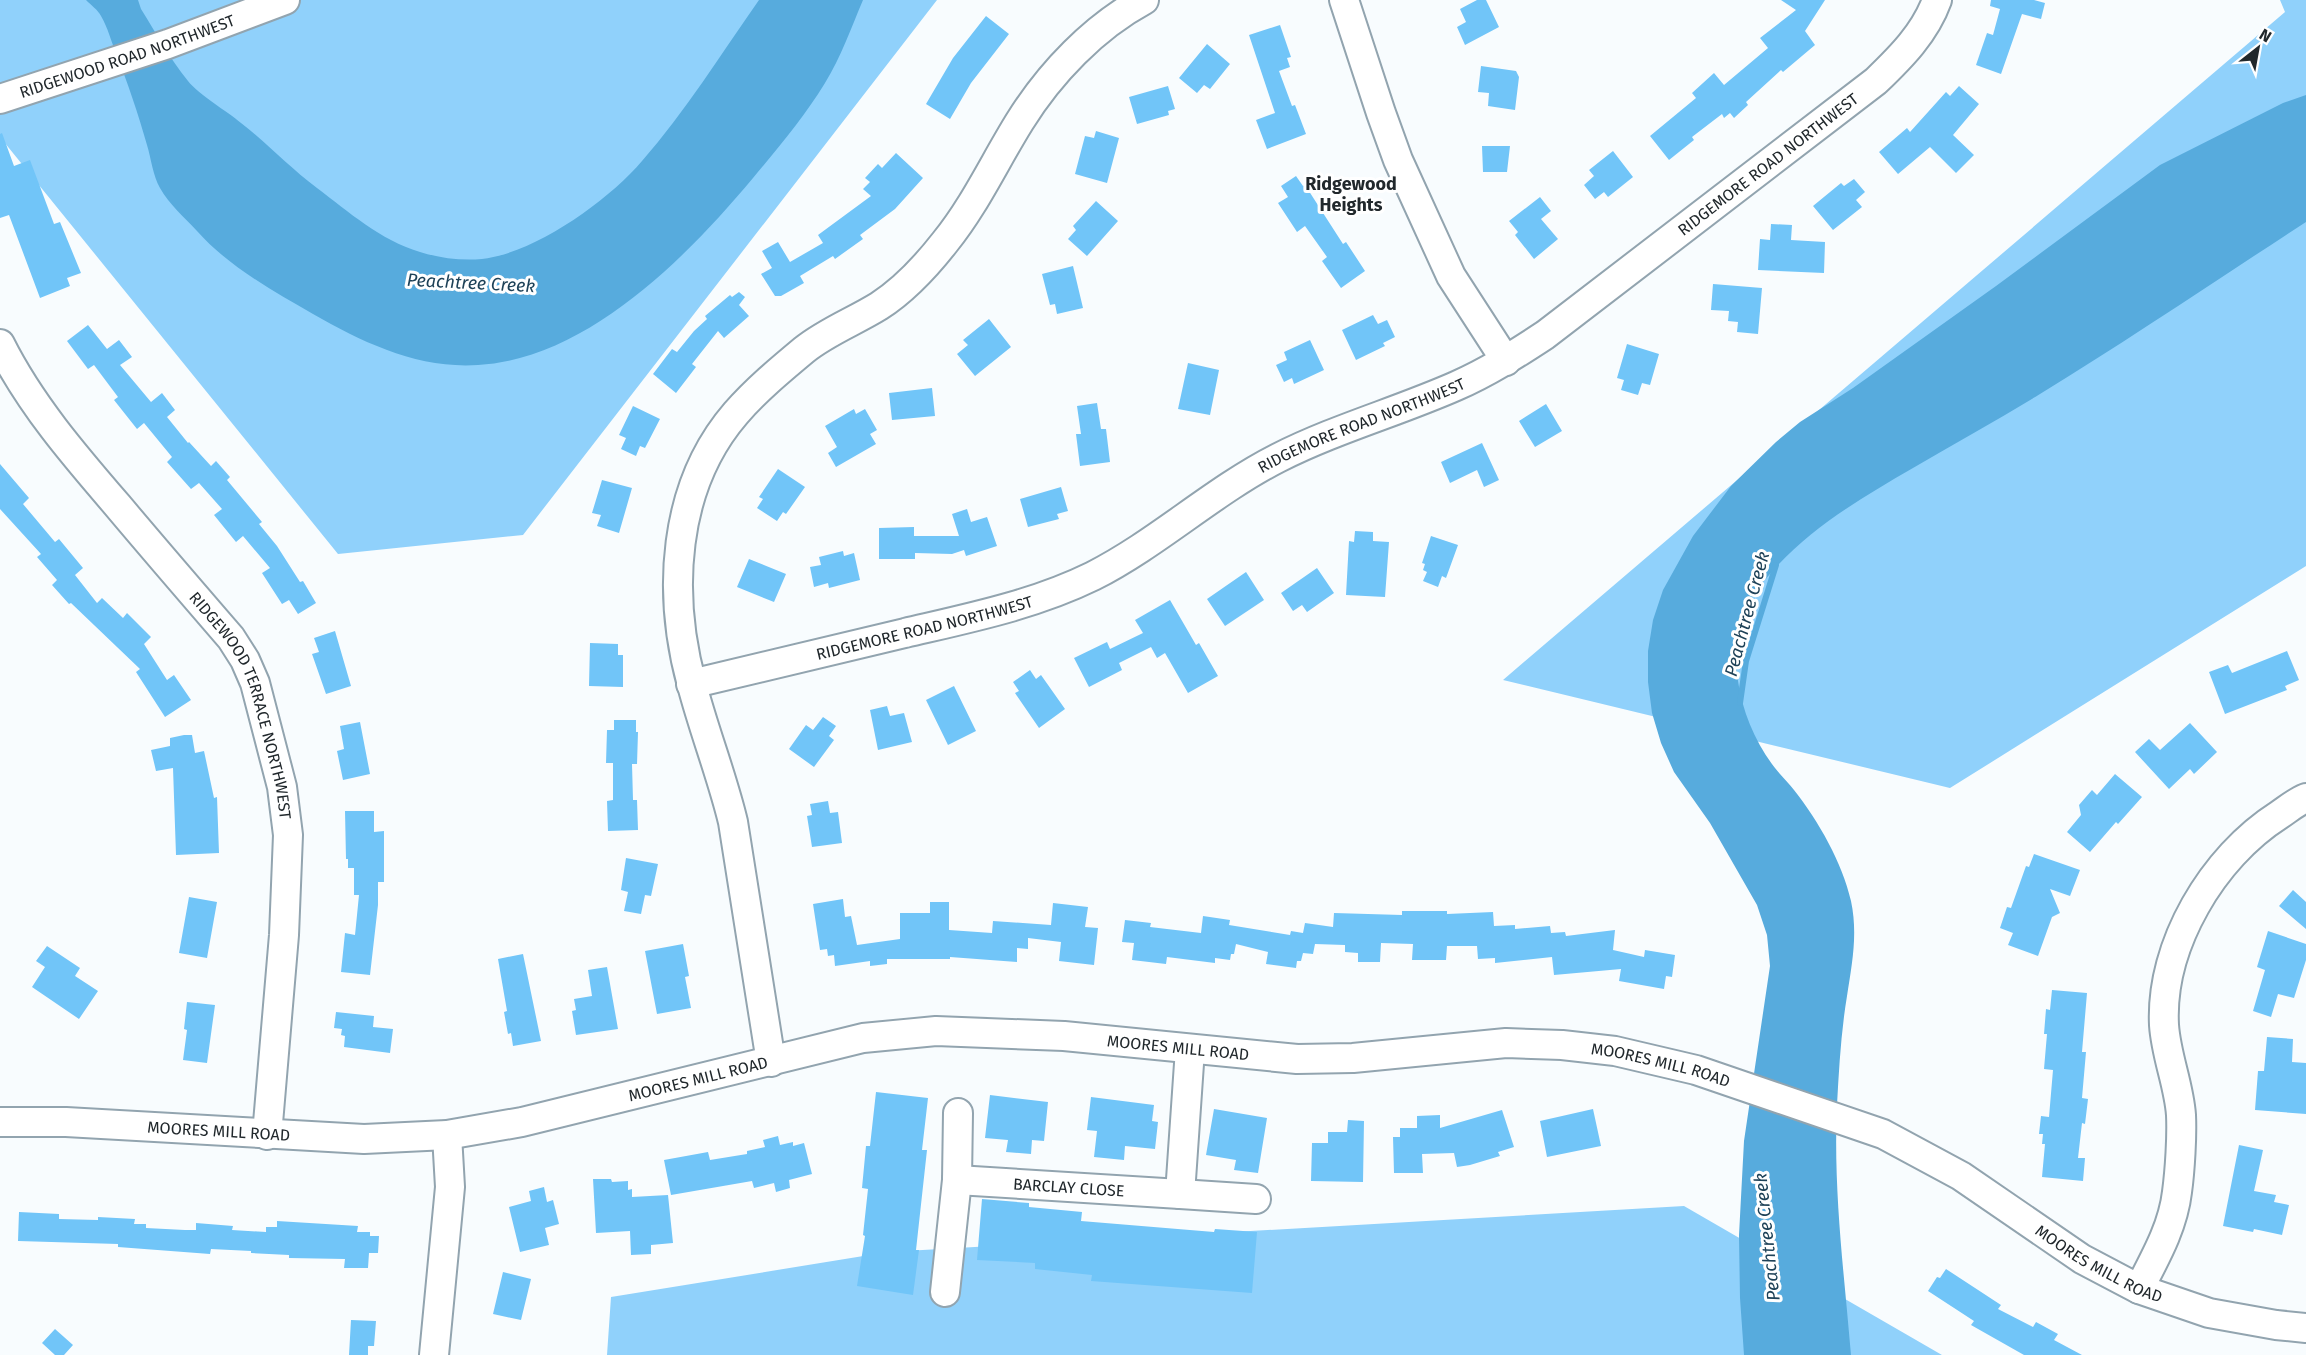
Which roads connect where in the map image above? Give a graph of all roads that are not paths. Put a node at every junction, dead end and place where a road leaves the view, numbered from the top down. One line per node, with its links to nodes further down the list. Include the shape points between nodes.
1 (285, 0): 5 (street, RIDGEWOOD ROAD NORTHWEST, via 168,44)
2 (1144, 0): 8 (street, via 1097,32 1038,94 965,216 915,276 882,304 807,348 759,389 715,442 699,472 681,535 678,591)
3 (1344, 0): 7 (street, via 1398,160 1451,276)
4 (1937, 0): 7 (street, RIDGEMORE ROAD NORTHWEST, via 1905,53 1876,81)
5 (0, 99)
6 (0, 344): 14 (street, RIDGEWOOD TERRACE NORTHWEST, via 32,399 75,457 231,638 255,684 282,787 288,835)
7 (1506, 361): 8 (street, RIDGEMORE ROAD NORTHWEST, via 1456,386 1278,458 1232,484 1130,555 1056,592 992,613)
8 (692, 684): 11 (street, via 733,822)
9 (2306, 798): 19 (street, via 2261,826 2232,854 2205,889 2186,923 2175,955 2164,1023 2181,1114 2177,1193 2164,1241)
10 (1190, 1049): 11 (street, MOORES MILL ROAD, via 1064,1036 936,1031 863,1038); 17 (street); 19 (street, MOORES MILL ROAD, via 1297,1059 1353,1058 1506,1043 1562,1045 1615,1051 1696,1070 1883,1134 1961,1176 2082,1259)
11 (771, 1062): 15 (street, MOORES MILL ROAD, via 522,1122)
12 (958, 1113): 16 (street)
13 (0, 1122): 14 (street, MOORES MILL ROAD, via 66,1122)
14 (267, 1135): 15 (street, MOORES MILL ROAD, via 364,1139)
15 (447, 1135): 22 (street, via 450,1188)
16 (957, 1180): 17 (street, BARCLAY CLOSE); 20 (street)
17 (1180, 1194): 18 (street, BARCLAY CLOSE)
18 (1256, 1198)
19 (2139, 1289): 21 (street, MOORES MILL ROAD, via 2209,1313)
20 (945, 1292)
21 (2306, 1328)
22 (434, 1355)

